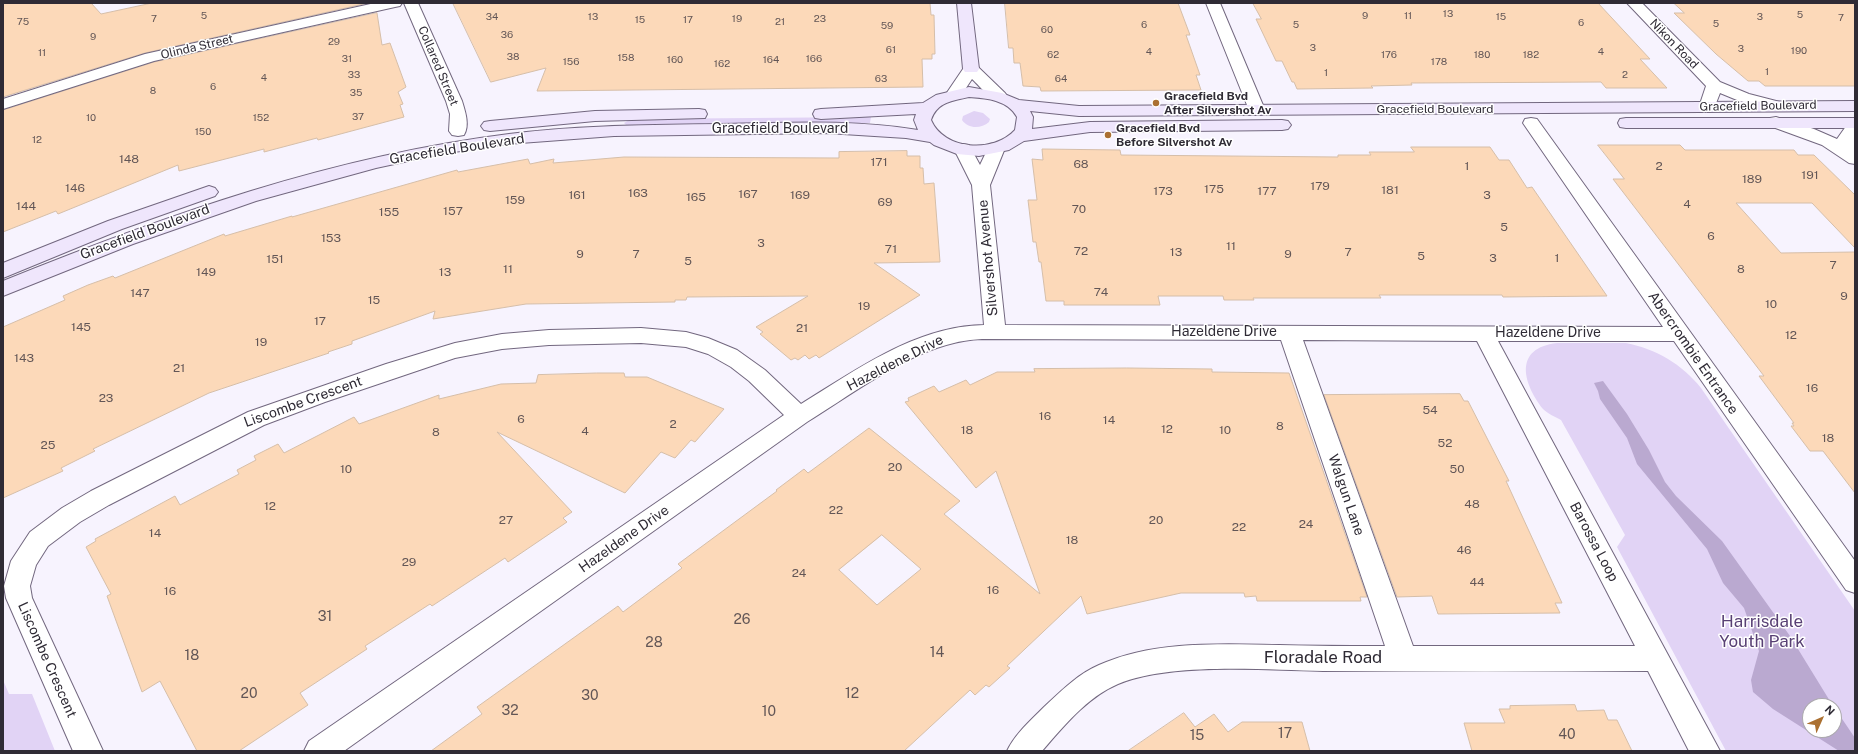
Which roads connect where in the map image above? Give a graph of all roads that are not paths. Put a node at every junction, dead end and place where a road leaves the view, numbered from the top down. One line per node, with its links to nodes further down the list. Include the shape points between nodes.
1 (395, 3): 10 (street, Olinda Street, via 116,66)
2 (410, 3): 19 (street, Collared Street, via 454,101 458,114)
3 (964, 3): 6 (street)
4 (1213, 3): 15 (street)
5 (1634, 3): 7 (street, Nikon Road)
6 (971, 69): 8 (street); 9 (street)
7 (1714, 85): 13 (street); 16 (street, Nikon Road)
8 (954, 94): 9 (street, via 977,93); 14 (street, via 934,102)
9 (999, 96): 11 (street)
10 (3, 104)
11 (1014, 104): 15 (street, Gracefield Boulevard, via 1079,111); 20 (street, via 1020,109 1025,120)
12 (1855, 106): 16 (street, Gracefield Boulevard)
13 (1707, 107): 15 (street, Gracefield Boulevard); 16 (street, Gracefield Boulevard)
14 (927, 108): 19 (street, Gracefield Boulevard, via 828,114 615,115 532,121); 21 (street, via 922,122)
15 (1257, 110)
16 (1775, 114): 17 (street, Gracefield Boulevard); 18 (street, Gracefield Boulevard); 24 (street, Nikon Road)
17 (1531, 123): 20 (street, Gracefield Boulevard, via 1090,127); 33 (street, Abercrombie Entrance)
18 (1855, 124): 24 (street, via 1845,140)
19 (458, 131): 25 (street, Gracefield Boulevard, via 384,145)
20 (1020, 136): 22 (street)
21 (932, 137): 23 (street, via 950,147); 29 (street, Gracefield Boulevard, via 891,130 846,128 619,130 508,139 454,147 332,172 255,194 128,237)
22 (996, 148): 23 (street); 27 (street, Silvershot Avenue)
23 (963, 149): 27 (street, Silvershot Avenue)
24 (1850, 154)
25 (292, 167)
26 (269, 174): 28 (street, Gracefield Boulevard, via 115,225)
27 (981, 185): 30 (street, Silvershot Avenue)
28 (3, 271)
29 (3, 289)
30 (994, 332): 31 (street, Hazeldene Drive); 34 (street, Hazeldene Drive, via 970,332 922,346 870,373)
31 (1289, 332): 32 (street, Hazeldene Drive); 36 (street, Walgun Lane)
32 (1483, 333): 33 (street, Hazeldene Drive); 37 (street, Barossa Loop)
33 (1679, 334): 35 (street, Abercrombie Entrance)
34 (799, 416): 38 (street, Liscombe Crescent, via 728,354 684,339 639,335 512,340 466,348 434,356 328,392 241,425 71,514 39,539 24,561 17,586 19,598); 39 (street, Hazeldene Drive)
35 (1851, 572)
36 (1403, 658): 37 (street, Floradale Road); 40 (street, Floradale Road, via 1199,659 1134,665 1108,674 1089,686)
37 (1656, 658): 41 (street, Barossa Loop)
38 (88, 751)
39 (319, 751)
40 (1022, 751)
41 (1705, 751)

